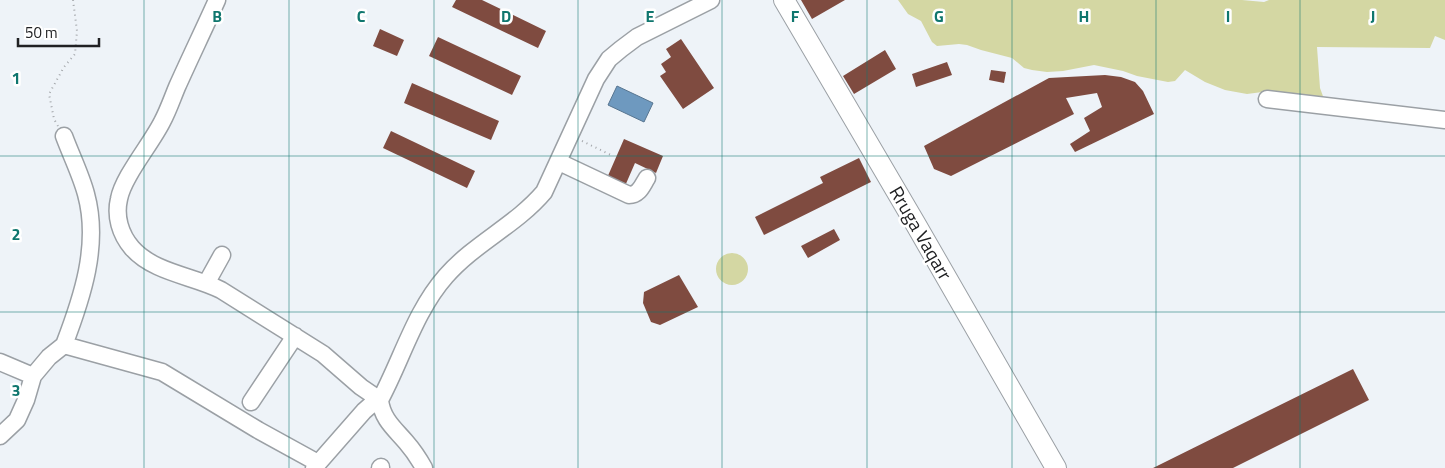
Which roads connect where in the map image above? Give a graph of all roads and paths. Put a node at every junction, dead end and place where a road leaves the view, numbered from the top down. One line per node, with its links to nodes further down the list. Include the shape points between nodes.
1 (73, 0): 7 (path, via 77,31 75,54 64,66 49,94 54,120)
2 (217, 0): 13 (street, via 162,122 126,180 119,197 117,215 126,240 134,250 170,272)
3 (711, 0): 8 (street, via 620,48 596,79)
4 (784, 0): 23 (main road, Rruga Vaqarr)
5 (1267, 98): 6 (street)
6 (1445, 120)
7 (64, 136): 15 (street, via 86,194 90,220 89,260 83,293)
8 (571, 136): 9 (path); 10 (street)
9 (611, 155)
10 (558, 162): 11 (street, via 629,195 638,192); 18 (street, via 544,192 534,204 464,259 434,291)
11 (647, 178)
12 (222, 254): 13 (street)
13 (207, 282): 14 (street)
14 (295, 336): 18 (street); 19 (street)
15 (64, 345): 17 (street); 21 (street, via 162,372)
16 (0, 362): 17 (street)
17 (33, 376): 20 (street, via 17,420)
18 (380, 400): 21 (street, via 364,411); 22 (street, via 385,418)
19 (251, 402)
20 (0, 436)
21 (316, 466)
22 (424, 468)
23 (1056, 468)

